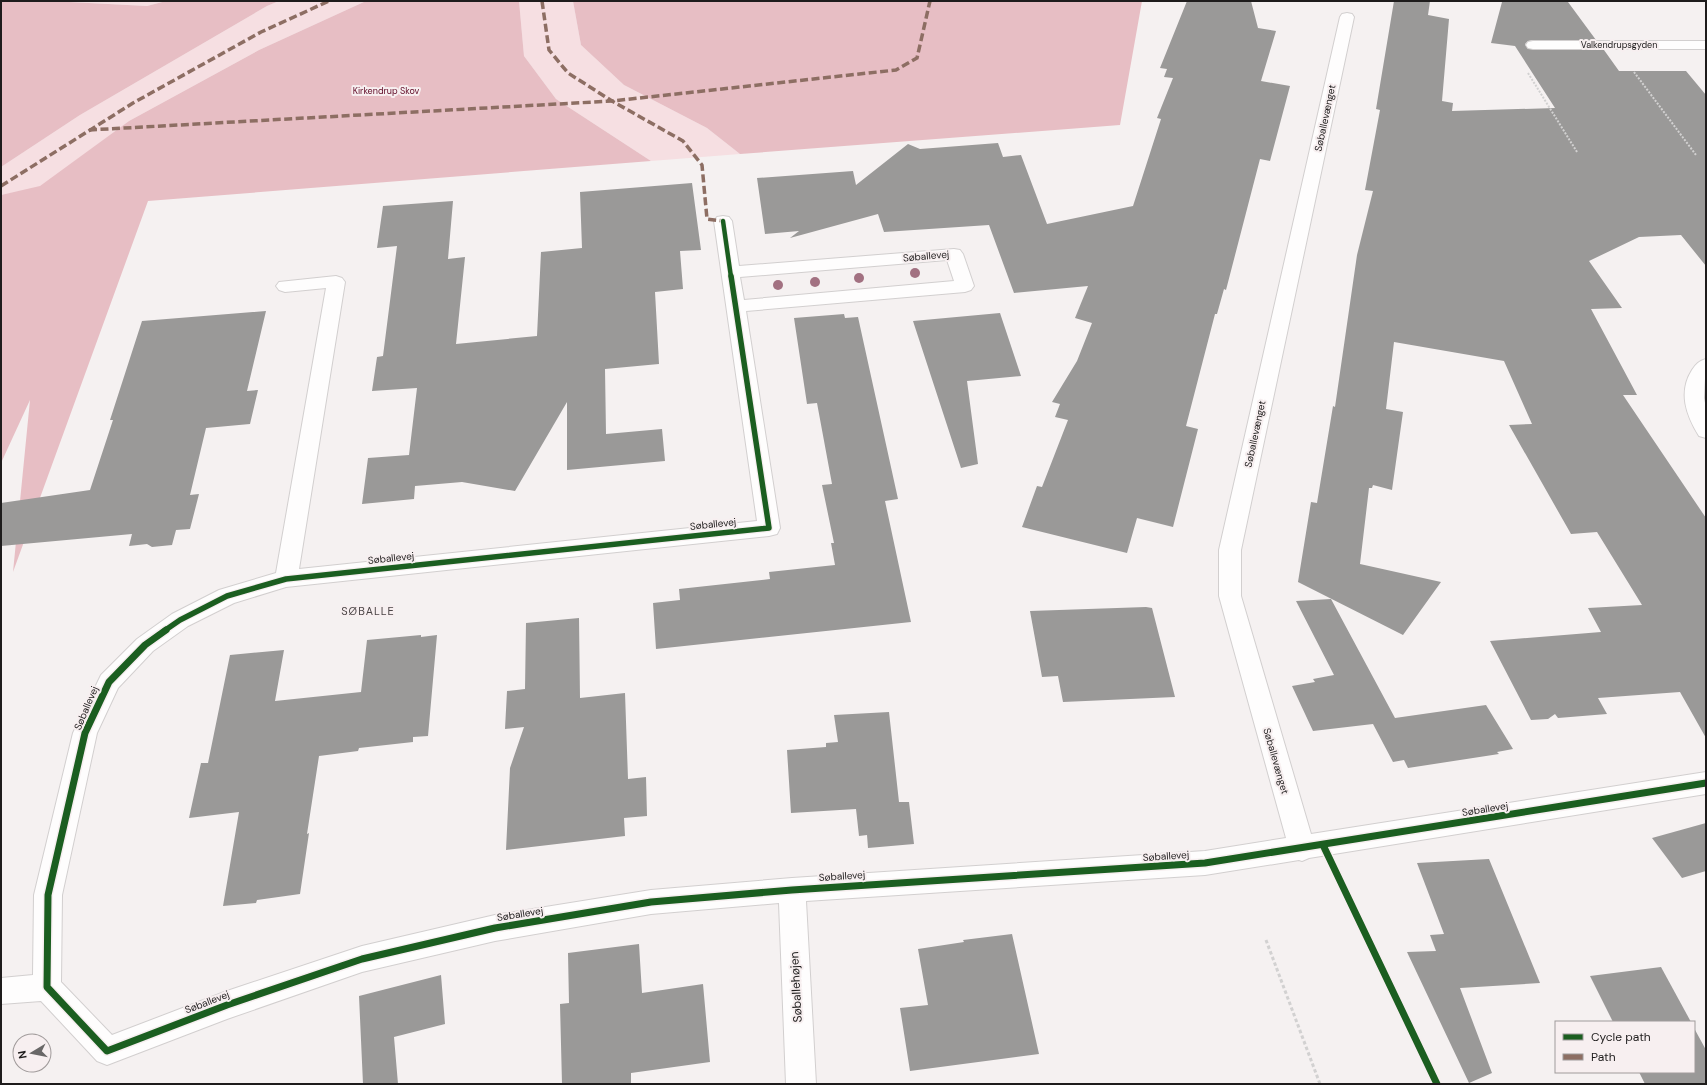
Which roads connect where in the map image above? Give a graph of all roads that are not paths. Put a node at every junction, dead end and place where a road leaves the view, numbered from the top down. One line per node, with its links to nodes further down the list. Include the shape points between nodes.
1 (1347, 17): 12 (street, Søballevænget, via 1230,550 1230,596)
2 (1533, 45): 3 (street, Valkendrupsgyden)
3 (1706, 45)
4 (723, 220): 5 (street, Søballevej)
5 (731, 272): 7 (street, Søballevej); 7 (street, Søballevej, via 954,254 965,286)
6 (286, 286): 10 (street, via 336,282)
7 (736, 306): 10 (street, Søballevej, via 769,528)
8 (1706, 364): 9 (street, via 1699,372 1693,393 1698,417)
9 (1706, 431)
10 (286, 579): 14 (street, Søballevej, via 227,596 180,620 145,645 108,682 86,733 48,895)
11 (1706, 783): 12 (street, Søballevej)
12 (1302, 849): 13 (street, Søballevej, via 1205,863)
13 (792, 890): 14 (street, Søballevej, via 636,905 495,928 362,959 227,1004 107,1051); 16 (street, Søballehøjen)
14 (47, 987): 15 (street)
15 (1, 991)
16 (801, 1084)

